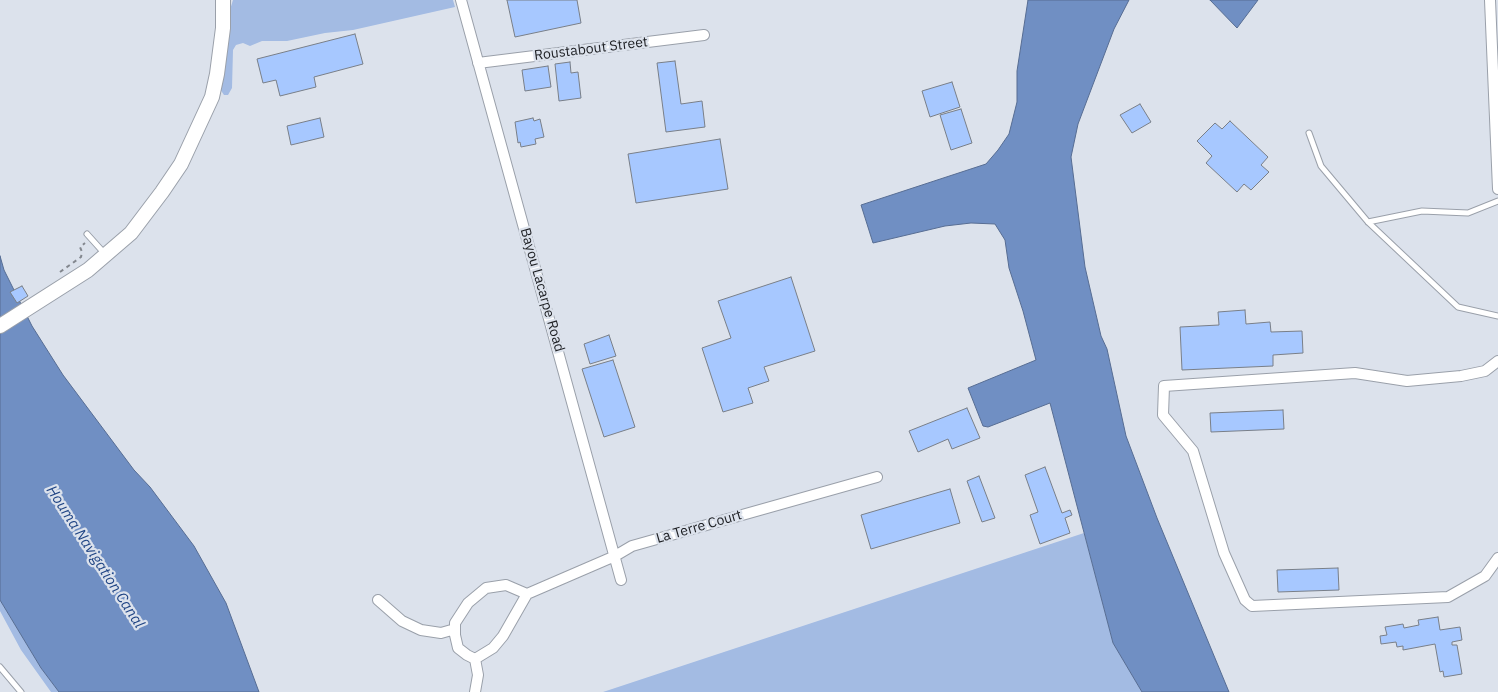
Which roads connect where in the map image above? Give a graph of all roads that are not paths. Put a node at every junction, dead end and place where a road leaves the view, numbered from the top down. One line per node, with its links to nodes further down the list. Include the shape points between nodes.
1 (223, 0): 11 (main road, via 217,74 212,97 196,132 181,164 162,192 131,233)
2 (461, 0): 5 (street, Bayou Lacarpe Road)
3 (1490, 0): 7 (street)
4 (704, 36): 5 (street, Roustabout Street)
5 (478, 63): 16 (street, Bayou Lacarpe Road)
6 (1310, 133): 9 (lane, via 1321,166)
7 (1498, 190)
8 (1498, 201): 9 (lane, via 1468,213 1422,211)
9 (1368, 222): 12 (lane, via 1458,307)
10 (88, 234): 11 (lane)
11 (105, 255): 13 (main road, via 88,270)
12 (1498, 316)
13 (0, 326)
14 (1498, 360): 17 (street, via 1485,371 1407,381 1354,373 1164,386 1163,415 1193,451 1224,553 1245,600 1252,606 1448,597 1485,576)
15 (877, 477): 16 (street, La Terre Court, via 632,546)
16 (615, 556): 18 (street, Bayou Lacarpe Road); 19 (street, La Terre Court)
17 (1498, 558)
18 (621, 580)
19 (527, 594): 21 (street, via 506,585 486,588 468,603 455,623); 22 (street, via 503,636 493,648)
20 (378, 600): 21 (street, via 402,621 421,630 441,633)
21 (455, 630): 22 (street, via 458,648)
22 (475, 659): 25 (street, via 478,674)
23 (0, 667): 24 (lane)
24 (21, 692)
25 (475, 692)

